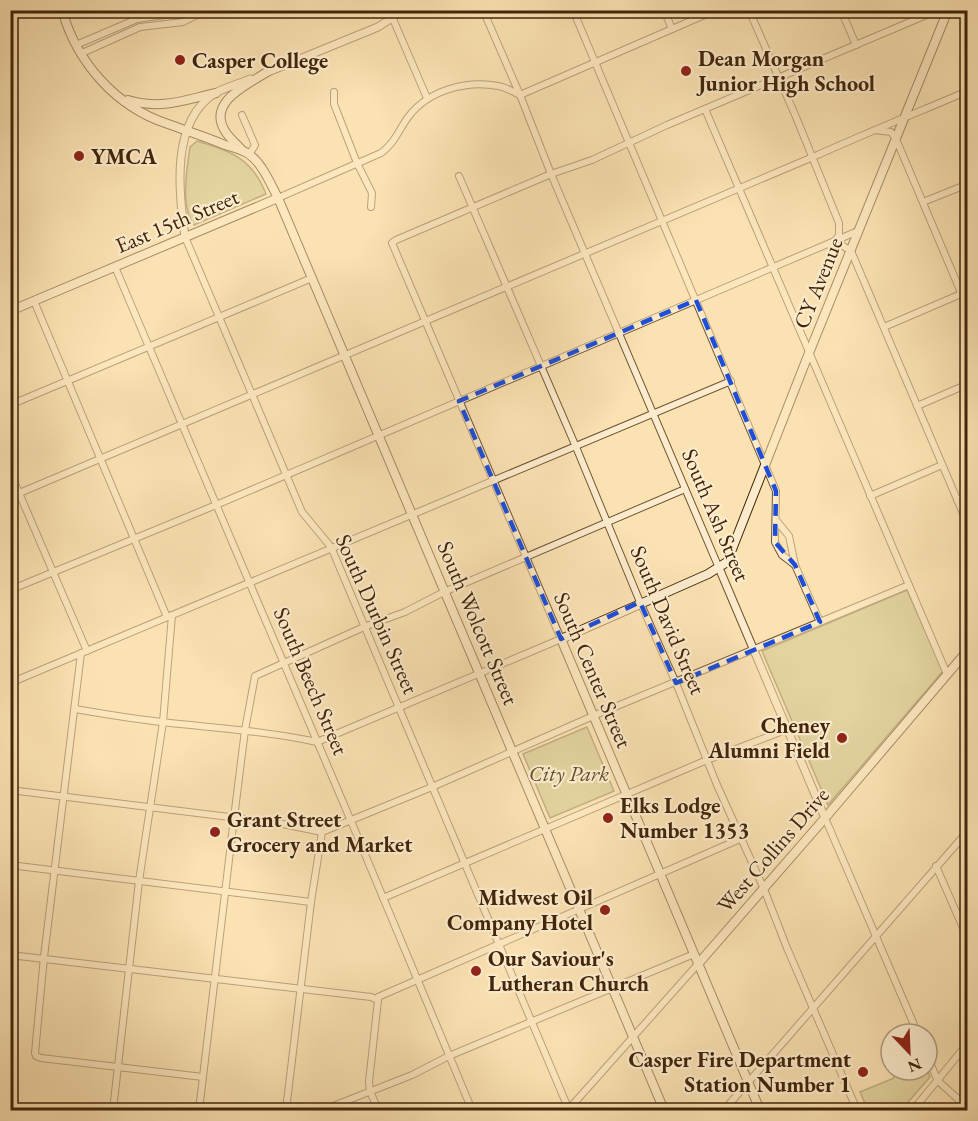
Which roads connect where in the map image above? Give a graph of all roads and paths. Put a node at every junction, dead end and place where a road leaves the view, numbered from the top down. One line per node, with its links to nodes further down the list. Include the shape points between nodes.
1 (62, 10): 16 (main road, South Wolcott Street)
2 (197, 10): 16 (street, via 137,19)
3 (207, 10): 16 (street, via 183,22 140,27)
4 (404, 10): 13 (street)
5 (483, 10): 23 (street, South Ash Street)
6 (573, 10): 17 (street)
7 (664, 10): 14 (street)
8 (716, 10): 14 (street)
9 (749, 10): 19 (street)
10 (841, 10): 15 (street)
11 (938, 10): 15 (street)
12 (948, 10): 29 (main road, CY Avenue)
13 (393, 19): 18 (street); 25 (street)
14 (672, 29): 17 (street)
15 (856, 45): 19 (street)
16 (78, 49): 24 (main road, South Wolcott Street, via 96,76)
17 (594, 62): 23 (street); 33 (street)
18 (267, 72): 22 (street); 34 (main road, via 227,97 221,111 225,132)
19 (778, 78): 27 (street); 35 (street)
20 (334, 92): 36 (street, via 334,104)
21 (965, 92): 26 (street); 29 (street)
22 (216, 93): 24 (main road, via 161,106); 30 (street, South Durbin Street, via 195,115)
23 (520, 94): 25 (street, via 500,86 469,84); 37 (street, South Ash Street)
24 (120, 97): 30 (main road, South Wolcott Street, via 143,114)
25 (427, 98): 36 (street, East 15th Street, via 408,117 391,145)
26 (968, 107)
27 (705, 109): 33 (street); 40 (street)
28 (242, 114): 34 (street, via 255,145)
29 (904, 118): 31 (street); 32 (main road, CY Avenue)
30 (188, 130): 34 (main road, South Wolcott Street); 48 (street, South Durbin Street, via 180,163)
31 (873, 130): 32 (street, via 891,132); 35 (street)
32 (896, 139): 42 (street); 47 (main road, CY Avenue)
33 (630, 143): 37 (street); 45 (street)
34 (246, 153): 41 (main road, South Wolcott Street, via 265,172)
35 (813, 157): 40 (street); 46 (street)
36 (357, 163): 41 (street, East 15th Street); 43 (street, via 372,193)
37 (551, 174): 44 (street); 51 (street, South Ash Street)
38 (459, 176): 44 (street, South David Street)
39 (968, 183): 42 (street)
40 (739, 188): 45 (street); 53 (street)
41 (278, 198): 48 (main road, East 15th Street); 54 (main road, South Wolcott Street)
42 (923, 202): 56 (street)
43 (371, 207)
44 (472, 208): 55 (street, South David Street); 62 (street, South Center Street, via 392,243)
45 (661, 220): 51 (street); 57 (street)
46 (839, 224): 47 (street, via 850,232); 49 (street)
47 (858, 231): 49 (street); 50 (main road, CY Avenue)
48 (185, 237): 52 (main road, East 15th Street); 61 (street, South Durbin Street)
49 (835, 241): 50 (street); 53 (street)
50 (851, 251): 63 (street); 66 (main road, CY Avenue)
51 (586, 253): 55 (street); 64 (street, South Ash Street)
52 (115, 267): 58 (main road, East 15th Street); 65 (street, South Beech Street)
53 (772, 267): 57 (street); 66 (street)
54 (312, 278): 61 (street); 67 (main road, South Wolcott Street)
55 (506, 287): 62 (street); 68 (street, South David Street)
56 (964, 293): 59 (street); 63 (street)
57 (696, 300): 64 (street); 70 (street)
58 (34, 301): 60 (main road, East 15th Street); 69 (street)
59 (968, 309)
60 (10, 311)
61 (219, 317): 65 (street); 72 (street, South Durbin Street)
62 (425, 321): 67 (street); 73 (street, South Center Street)
63 (884, 327): 75 (street)
64 (619, 333): 68 (street); 76 (street, South Ash Street)
65 (149, 347): 69 (street); 77 (street, South Beech Street)
66 (809, 352): 81 (main road, CY Avenue); 88 (street)
67 (344, 356): 72 (street); 78 (main road, South Wolcott Street)
68 (540, 366): 73 (street); 79 (street, South David Street)
69 (68, 381): 74 (street); 80 (street)
70 (731, 381): 76 (street); 81 (street)
71 (968, 384): 75 (street)
72 (252, 394): 77 (street); 84 (street, South Durbin Street)
73 (459, 401): 78 (street); 85 (street, South Center Street)
74 (10, 405)
75 (917, 406): 82 (street)
76 (653, 414): 79 (street); 86 (street, South Ash Street)
77 (182, 424): 80 (street); 92 (street, South Beech Street)
78 (377, 435): 84 (street); 93 (main road, South Wolcott Street)
79 (576, 447): 85 (street); 95 (street, South David Street)
80 (100, 459): 87 (street); 97 (street)
81 (765, 463): 94 (street, via 776,491); 101 (main road, CY Avenue, via 728,561)
82 (942, 465): 88 (street); 91 (street)
83 (10, 472): 87 (street)
84 (286, 474): 92 (street); 98 (street, South Durbin Street, via 302,512)
85 (494, 481): 93 (street); 99 (street, South Center Street)
86 (685, 489): 95 (street); 101 (street, South Ash Street)
87 (20, 493): 90 (street); 102 (street)
88 (870, 496): 104 (street)
89 (968, 496): 91 (street)
90 (10, 497)
91 (957, 501): 96 (street)
92 (216, 505): 97 (street); 103 (street, South Beech Street)
93 (413, 515): 98 (street); 106 (main road, South Wolcott Street)
94 (775, 517): 100 (street, via 789,536); 100 (street, via 775,542 782,555)
95 (607, 524): 99 (street); 107 (street, South David Street)
96 (968, 525)
97 (134, 539): 102 (street); 108 (street)
98 (331, 547): 103 (street); 110 (street, South Durbin Street)
99 (525, 558): 106 (street); 111 (street, South Center Street)
100 (795, 565): 109 (street)
101 (719, 568): 107 (main road); 112 (street, South Ash Street)
102 (53, 572): 105 (street); 114 (street)
103 (250, 584): 108 (street); 115 (street, South Beech Street)
104 (909, 585): 109 (street); 117 (street)
105 (10, 590)
106 (444, 592): 110 (street); 116 (main road, South Wolcott Street)
107 (640, 602): 111 (main road); 119 (street, South David Street)
108 (169, 616): 114 (street); 123 (street)
109 (820, 622): 112 (street)
110 (364, 627): 115 (street); 120 (street, South Durbin Street)
111 (561, 639): 116 (street); 122 (main road, South Center Street)
112 (754, 650): 119 (street); 124 (street, South Ash Street)
113 (968, 650): 117 (main road, West Collins Drive)
114 (84, 652): 118 (street); 121 (street)
115 (284, 663): 125 (street, via 255,676); 126 (street, South Beech Street)
116 (480, 674): 120 (street); 127 (main road, South Wolcott Street)
117 (947, 674): 135 (main road, West Collins Drive)
118 (10, 683)
119 (676, 683): 122 (street); 128 (street, South David Street)
120 (399, 706): 126 (street); 129 (street, South Durbin Street)
121 (75, 709): 123 (street); 132 (street)
122 (593, 717): 127 (street); 131 (main road, South Center Street)
123 (163, 722): 125 (street); 133 (street)
124 (788, 729): 128 (street); 135 (street, South Ash Street)
125 (245, 730): 126 (street); 134 (street)
126 (317, 742): 136 (street, South Beech Street)
127 (514, 752): 129 (street); 137 (main road, South Wolcott Street)
128 (707, 760): 131 (street); 140 (street, South David Street)
129 (432, 787): 136 (street); 141 (street, South Durbin Street)
130 (10, 790): 132 (street)
131 (626, 795): 137 (street); 145 (main road, South Center Street)
132 (64, 796): 133 (street); 144 (street)
133 (150, 807): 134 (street); 146 (street)
134 (234, 818): 139 (street); 148 (street)
135 (825, 818): 147 (main road, West Collins Drive); 152 (street, South Ash Street)
136 (351, 821): 139 (street); 149 (street, South Beech Street)
137 (545, 830): 141 (street); 151 (main road, South Wolcott Street)
138 (968, 831): 143 (street)
139 (322, 832): 150 (street)
140 (740, 839): 145 (street); 147 (street, South David Street)
141 (464, 863): 149 (street); 154 (street, South Durbin Street)
142 (10, 865): 144 (street)
143 (936, 866): 152 (street); 153 (street)
144 (55, 870): 146 (street); 157 (street)
145 (660, 873): 151 (street); 155 (main road, South Center Street)
146 (140, 881): 148 (street); 159 (street)
147 (764, 889): 158 (main road, West Collins Drive); 165 (street, South David Street)
148 (226, 891): 150 (street); 160 (street)
149 (383, 898): 161 (street, South Beech Street)
150 (311, 902): 163 (street)
151 (579, 908): 154 (street); 162 (main road, South Wolcott Street)
152 (876, 937): 165 (street); 167 (street, South Ash Street)
153 (968, 939)
154 (500, 944): 161 (street); 166 (street, South Durbin Street)
155 (694, 954): 158 (main road, South Center Street); 162 (street)
156 (10, 955): 157 (street)
157 (44, 957): 159 (street); 171 (street, via 36,1056)
158 (698, 964): 168 (street); 176 (main road, South Center Street)
159 (130, 968): 160 (street); 171 (street)
160 (214, 979): 163 (street); 172 (street)
161 (417, 979): 164 (street); 170 (street, South Beech Street)
162 (612, 987): 166 (street); 168 (main road, South Wolcott Street)
163 (300, 988): 164 (street); 181 (street)
164 (378, 1000): 177 (street)
165 (812, 1008): 176 (street); 189 (street, South David Street)
166 (531, 1022): 170 (street); 185 (street, South Durbin Street)
167 (913, 1022)
168 (633, 1038): 185 (street); 186 (main road, South Wolcott Street)
169 (968, 1043): 173 (street)
170 (449, 1056): 177 (street); 184 (street, South Beech Street)
171 (118, 1067): 172 (street); 179 (street)
172 (203, 1077): 180 (street)
173 (939, 1080)
174 (937, 1082): 190 (street)
175 (939, 1082): 178 (street)
176 (748, 1083): 187 (street); 188 (main road, South Center Street)
177 (370, 1091): 182 (street); 183 (street)
178 (968, 1108)
179 (113, 1110)
180 (199, 1110)
181 (286, 1110)
182 (323, 1110)
183 (378, 1110)
184 (472, 1110)
185 (568, 1110)
186 (664, 1110)
187 (724, 1110)
188 (760, 1110)
189 (857, 1110)
190 (913, 1110)

